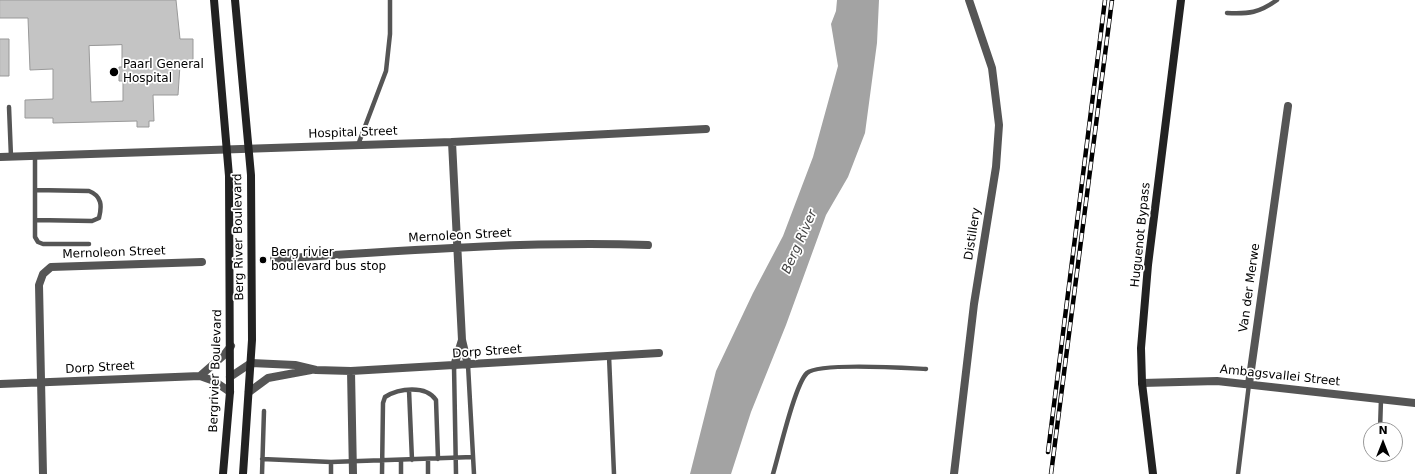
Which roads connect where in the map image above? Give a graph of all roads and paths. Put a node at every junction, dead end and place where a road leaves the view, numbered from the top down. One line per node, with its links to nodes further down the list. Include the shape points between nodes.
1 (214, 0): 14 (street, Berg River Boulevard)
2 (235, 0): 13 (street, Berg River Boulevard)
3 (390, 0): 12 (lane, via 386,71)
4 (969, 0): 72 (street, Distillery, via 992,68 999,125 996,167 974,304)
5 (1181, 0): 40 (street, Huguenot Bypass, via 1148,265 1141,348)
6 (1277, 0): 7 (lane, via 1264,9 1248,14)
7 (1227, 13)
8 (1288, 106): 41 (street, Van der Merwe)
9 (9, 108): 17 (lane)
10 (706, 129): 11 (street, Hospital Street)
11 (452, 142): 12 (street, Hospital Street); 22 (street)
12 (358, 145): 13 (street, Hospital Street)
13 (249, 148): 14 (street, Hospital Street); 30 (street, Berg River Boulevard)
14 (227, 149): 15 (street, Hospital Street); 25 (street, Berg River Boulevard)
15 (35, 156): 17 (street, Hospital Street); 18 (lane)
16 (0, 157): 17 (street, Hospital Street)
17 (11, 157)
18 (35, 190): 19 (lane); 19 (lane, via 89,191 96,194 100,200 100,212 99,218 92,221)
19 (35, 220): 20 (lane, via 35,237 38,242)
20 (88, 244)
21 (648, 245): 22 (street, Mernoleon Street)
22 (457, 248): 23 (street, Mernoleon Street); 26 (street)
23 (274, 259)
24 (202, 262): 38 (street, Mernoleon Street, via 52,267 43,274 39,285)
25 (229, 268): 27 (street, Bergrivier Boulevard)
26 (462, 340): 31 (street); 32 (street)
27 (231, 346): 36 (street); 37 (street, Bergrivier Boulevard)
28 (659, 353): 29 (street, Dorp Street)
29 (609, 356): 31 (street, Dorp Street); 70 (lane)
30 (251, 363): 34 (street, Dorp Street, via 290,365); 37 (street); 44 (street, Berg River Boulevard)
31 (468, 365): 32 (street, Dorp Street); 49 (lane)
32 (454, 366): 35 (street, Dorp Street); 50 (lane)
33 (926, 369): 71 (lane, via 836,366 807,372 796,394)
34 (316, 370): 35 (street, Dorp Street); 44 (street, Dorp Street, via 268,378)
35 (351, 371): 56 (street)
36 (200, 376): 38 (street, Dorp Street); 43 (street, Dorp Street, via 214,381)
37 (230, 377): 43 (street, Bergrivier Boulevard)
38 (41, 383): 39 (street, Dorp Street); 59 (street, Mernoleon Street)
39 (0, 384)
40 (1142, 384): 41 (street, Ambagsvallei Street, via 1217,381); 73 (street, Huguenot Bypass)
41 (1249, 384): 45 (street, Ambagsvallei Street); 74 (lane, Van der Merwe)
42 (409, 390): 53 (lane, via 428,392 436,400); 55 (lane); 57 (lane, via 391,394 385,397 383,402)
43 (230, 392): 60 (street, Bergrivier Boulevard)
44 (249, 392): 61 (street, Berg River Boulevard)
45 (1381, 399): 46 (street, Ambagsvallei Street); 48 (lane)
46 (1415, 403)
47 (264, 412): 51 (lane)
48 (1380, 422)
49 (473, 457): 50 (lane); 69 (lane)
50 (456, 458): 53 (lane); 68 (lane)
51 (262, 459): 58 (lane); 62 (lane)
52 (428, 459): 53 (lane); 55 (lane); 67 (lane)
53 (438, 459)
54 (401, 460): 55 (lane); 57 (lane); 66 (lane)
55 (412, 460)
56 (353, 461): 57 (lane); 58 (lane); 64 (street)
57 (381, 461): 65 (lane)
58 (331, 462): 63 (lane)
59 (43, 474)
60 (223, 474)
61 (243, 474)
62 (262, 474)
63 (331, 474)
64 (353, 474)
65 (382, 474)
66 (402, 474)
67 (428, 474)
68 (456, 474)
69 (474, 474)
70 (614, 474)
71 (773, 474)
72 (954, 474)
73 (1153, 474)
74 (1238, 474)

